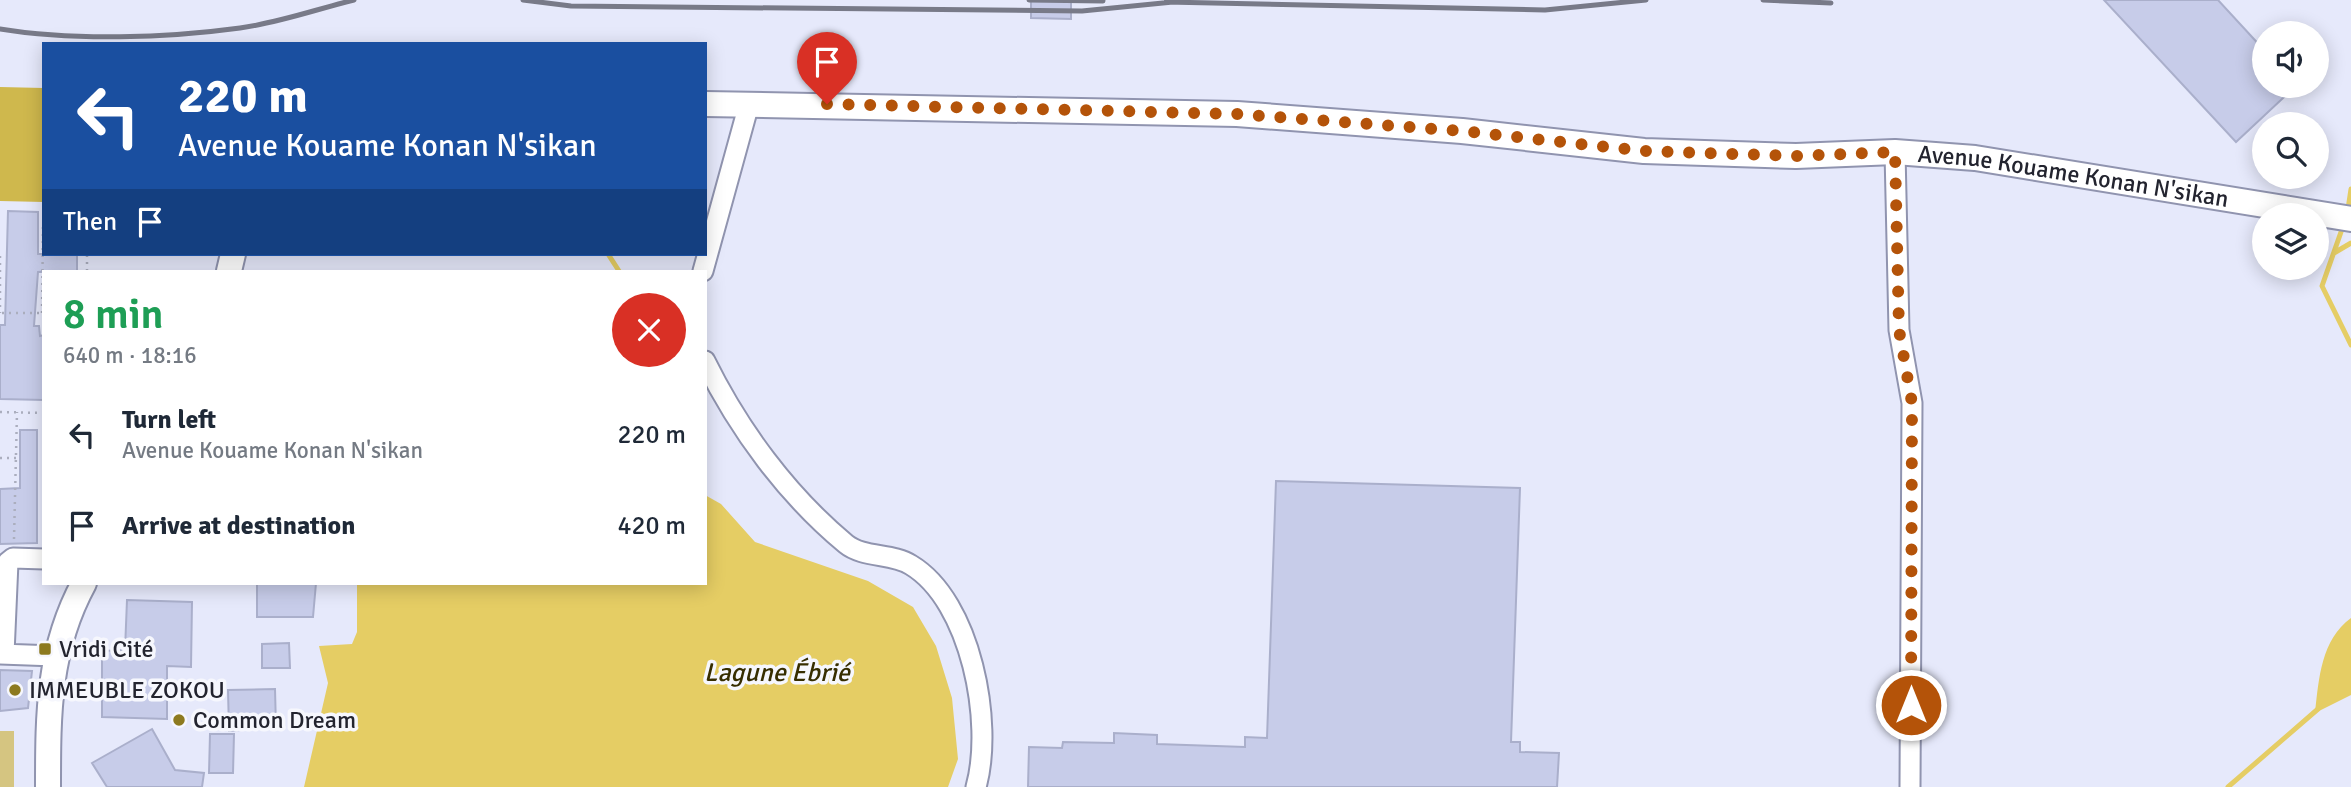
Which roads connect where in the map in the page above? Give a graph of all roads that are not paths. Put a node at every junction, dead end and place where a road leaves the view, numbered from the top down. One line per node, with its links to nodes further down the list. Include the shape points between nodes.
1 (707, 104): 2 (street, Avenue Kouame Konan N'sikan)
2 (749, 104): 3 (street, Avenue Kouame Konan N'sikan, via 1237,114 1644,151 1796,156); 5 (street)
3 (1895, 152): 4 (street, Avenue Kouame Konan N'sikan, via 1975,158); 13 (street, via 1899,330 1912,403)
4 (2351, 219)
5 (703, 270)
6 (707, 365): 12 (street, via 727,406 797,499 849,547 909,563 938,585 975,668 981,727)
7 (42, 559): 9 (street, via 13,558 6,569)
8 (83, 585): 10 (street, via 69,610)
9 (2, 654): 10 (street)
10 (55, 656): 11 (street, via 48,720)
11 (48, 787)
12 (976, 787)
13 (1910, 787)

